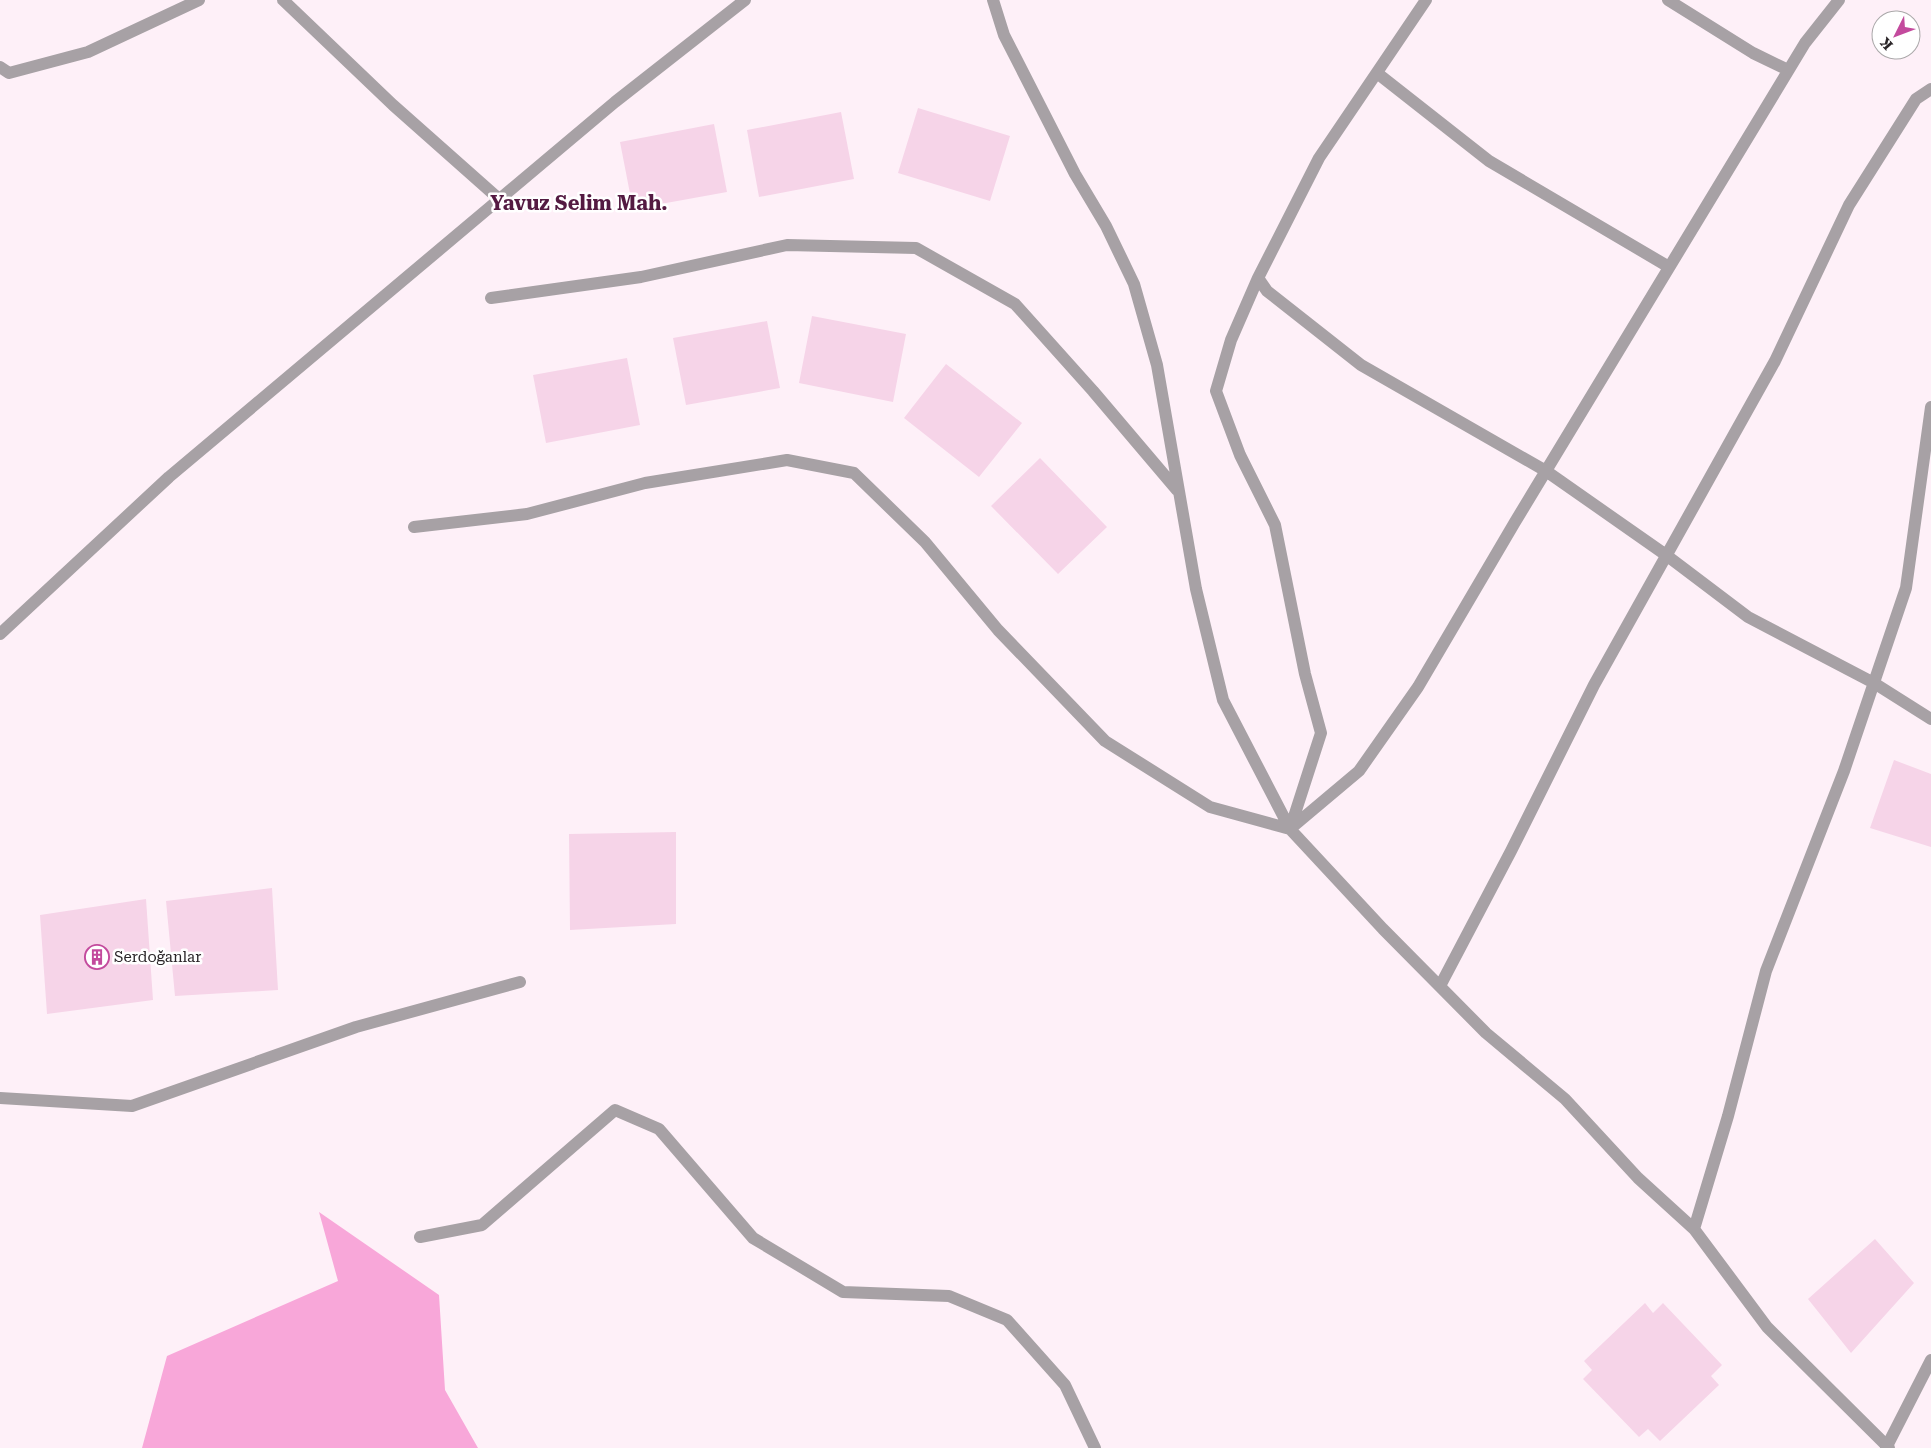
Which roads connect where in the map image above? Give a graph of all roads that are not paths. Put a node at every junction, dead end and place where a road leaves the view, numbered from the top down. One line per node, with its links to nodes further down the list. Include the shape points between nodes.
1 (199, 0): 8 (street, via 88,52 9,73)
2 (283, 0): 12 (street, via 392,105)
3 (745, 0): 12 (street, via 615,102)
4 (994, 0): 18 (street, via 1004,35 1134,284 1157,365)
5 (1426, 0): 10 (street)
6 (1668, 0): 9 (street)
7 (1838, 0): 9 (street)
8 (0, 67)
9 (1788, 70): 13 (street)
10 (1377, 73): 13 (street, via 1490,161); 14 (street, via 1319,158)
11 (1931, 89): 20 (street, via 1916,99 1849,205 1776,361)
12 (500, 199): 21 (street, via 169,477)
13 (1669, 267): 17 (street)
14 (1258, 278): 17 (street, via 1267,291 1361,364); 24 (street, via 1231,340 1216,391 1240,455 1275,525 1303,664 1321,733)
15 (491, 298): 18 (street, via 641,277 787,245 916,248 1015,304)
16 (1931, 407): 22 (street, via 1906,588)
17 (1546, 472): 20 (street); 24 (street, via 1418,687 1364,763)
18 (1178, 491): 24 (street, via 1196,589 1223,700)
19 (414, 527): 24 (street, via 527,514 645,483 787,460 854,473 925,542 998,630 1105,741 1210,806)
20 (1666, 555): 22 (street, via 1748,617); 26 (street, via 1594,685)
21 (0, 634)
22 (1874, 683): 23 (street); 28 (street, via 1844,771 1766,971)
23 (1931, 719)
24 (1290, 829): 26 (street)
25 (520, 982): 27 (street, via 356,1027 132,1106)
26 (1440, 986): 28 (street, via 1486,1033 1565,1099 1638,1178)
27 (0, 1098)
28 (1694, 1229): 31 (street, via 1767,1327)
29 (420, 1236): 32 (street, via 482,1226 615,1110 660,1129 753,1238 843,1292 949,1296 1007,1320 1065,1385)
30 (1931, 1360): 31 (street)
31 (1887, 1447)
32 (1095, 1448)

